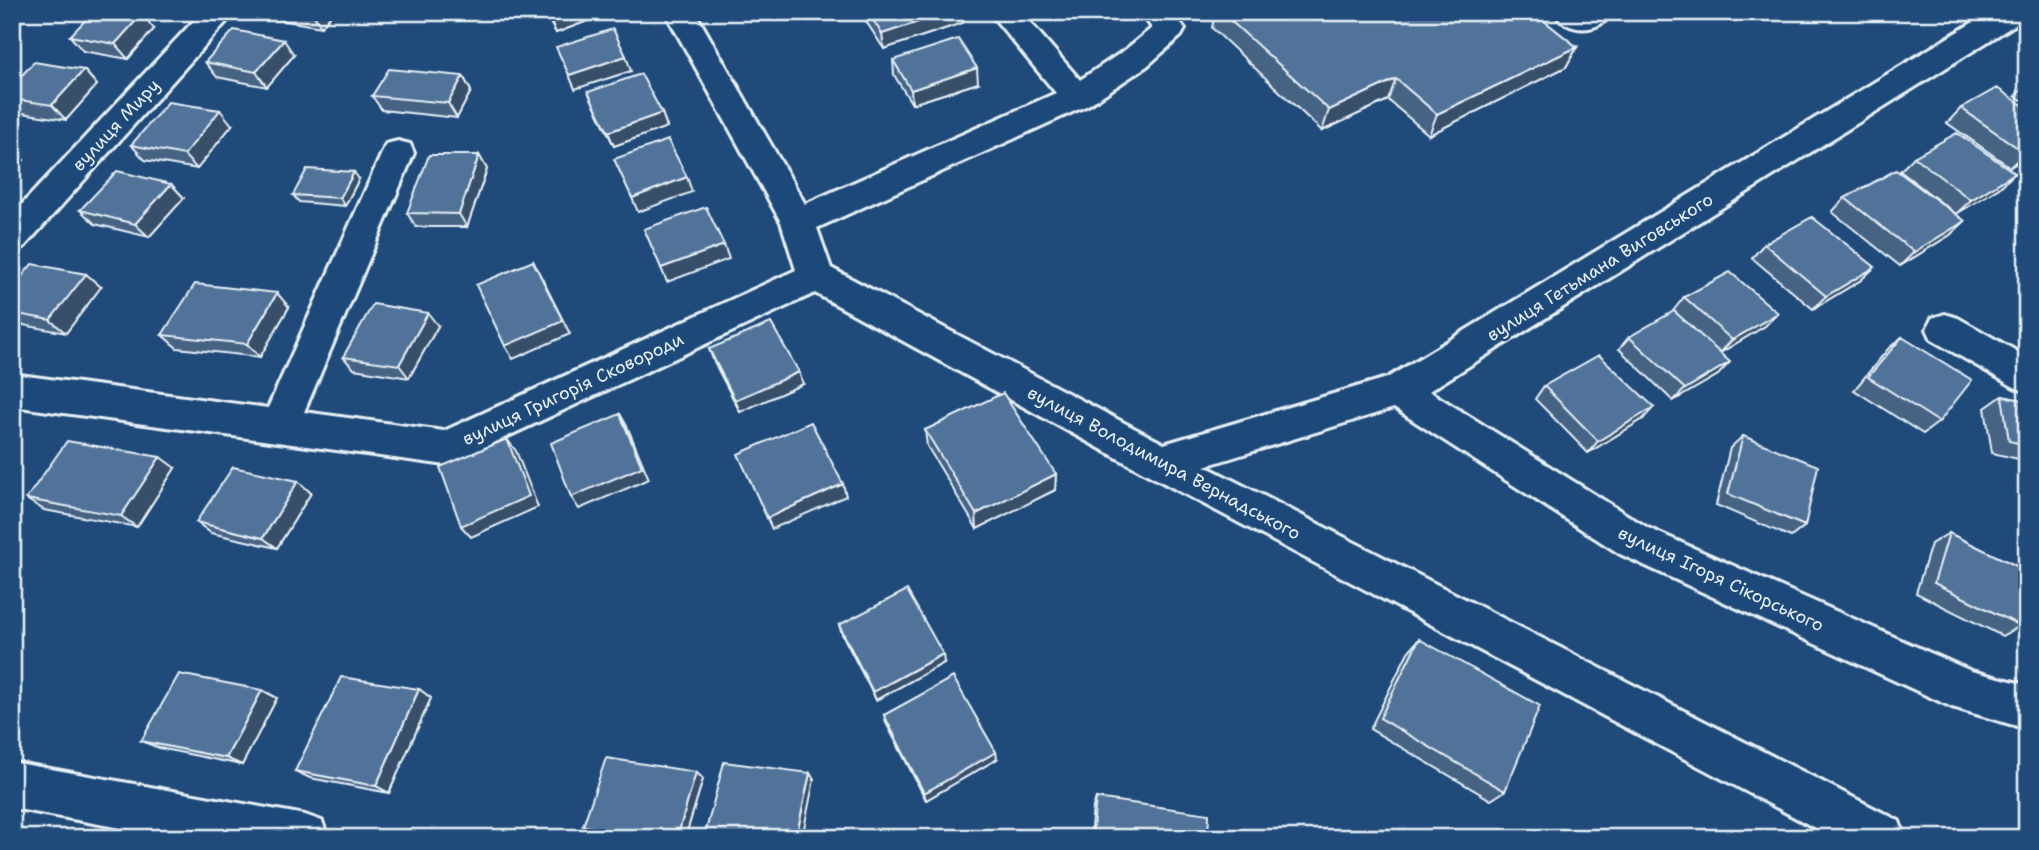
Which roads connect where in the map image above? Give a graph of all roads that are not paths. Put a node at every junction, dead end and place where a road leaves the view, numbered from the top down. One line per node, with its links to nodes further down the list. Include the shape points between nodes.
1 (220, 12): 11 (street, вулиця Миру)
2 (680, 12): 10 (street)
3 (1004, 12): 8 (street)
4 (1156, 12): 8 (street, via 1170,29)
5 (1569, 12): 6 (street, via 1579,20)
6 (1598, 12)
7 (2013, 12): 16 (street, вулиця Гетьмана Виговського)
8 (1077, 97): 10 (street)
9 (398, 153): 17 (street)
10 (799, 222): 12 (street)
11 (12, 238)
12 (816, 277): 17 (street, вулиця Григорія Сковороди, via 446,448); 18 (street, вулиця Володимира Вернадського)
13 (1945, 329): 14 (street)
14 (2027, 376)
15 (12, 390): 17 (street, вулиця Григорія Сковороди)
16 (1398, 391): 18 (street, вулиця Гетьмана Виговського); 19 (street, вулиця Ігоря Сікорського, via 1634,541 1968,692)
17 (279, 426)
18 (1161, 462): 22 (street, вулиця Володимира Вернадського)
19 (2027, 707)
20 (12, 785): 21 (street)
21 (305, 838)
22 (1882, 838)

